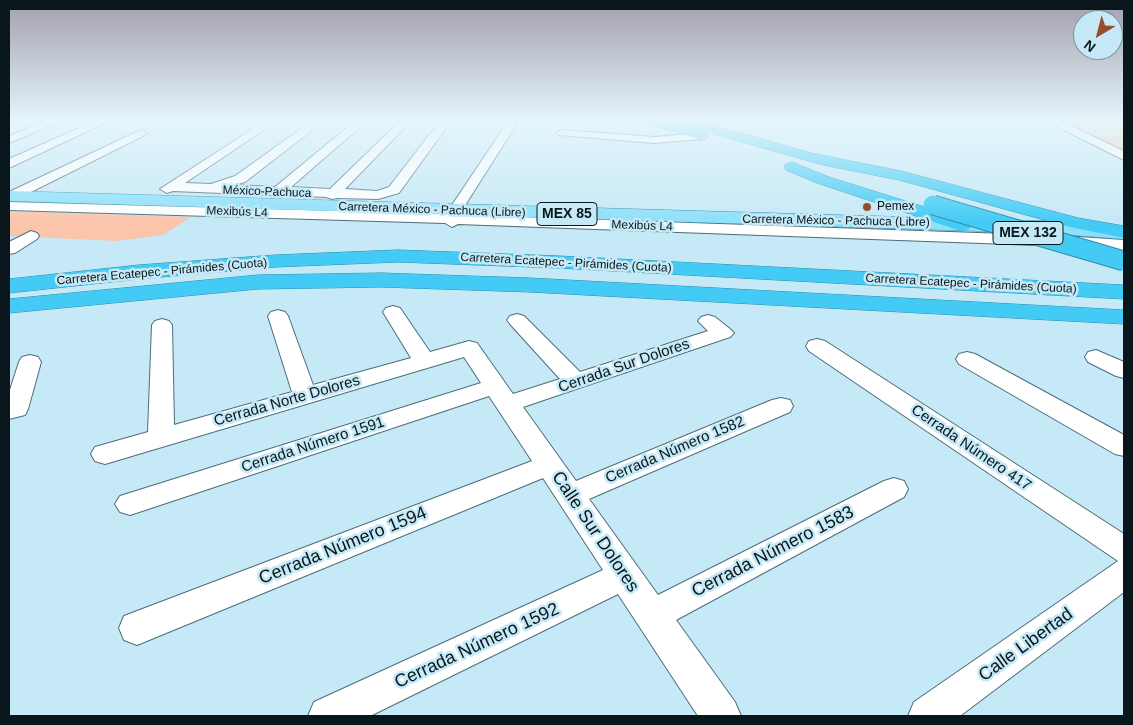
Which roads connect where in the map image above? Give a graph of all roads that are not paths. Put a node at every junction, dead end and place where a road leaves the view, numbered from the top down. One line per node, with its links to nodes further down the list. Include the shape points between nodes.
1 (29, 155): 13 (street)
2 (98, 155): 18 (street)
3 (220, 155): 14 (street)
4 (273, 155): 15 (street, via 240,179)
5 (322, 155): 16 (street)
6 (372, 155): 17 (street)
7 (421, 155): 17 (street, México-Pachuca, via 394,190 378,195)
8 (493, 155): 21 (street)
9 (767, 155): 12 (highway, MEX 132)
10 (804, 155): 11 (highway, MEX 132)
11 (812, 157): 23 (highway); 25 (highway, MEX 132)
12 (792, 162): 22 (highway, via 791,167 813,176); 27 (highway, MEX 132, bridge)
13 (9, 164)
14 (170, 187): 15 (street, México-Pachuca); 20 (street)
15 (198, 189): 16 (street, México-Pachuca)
16 (276, 193): 19 (street, México-Pachuca)
17 (332, 195): 19 (street, México-Pachuca)
18 (10, 199): 20 (main road, Carretera México - Pachuca (Libre) / MEX 85); 21 (street, Mexibús L4)
19 (297, 199): 20 (main road, Carretera México - Pachuca (Libre) / MEX 85); 21 (main road, Carretera México - Pachuca (Libre) / MEX 85)
20 (149, 201)
21 (453, 217): 22 (main road, Carretera México - Pachuca (Libre) / MEX 85); 25 (street, Mexibús L4)
22 (962, 224): 23 (main road, Carretera México - Pachuca (Libre) / MEX 85)
23 (1124, 233)
24 (9, 235): 26 (street, via 31,236)
25 (1124, 246)
26 (9, 249)
27 (1124, 261)
28 (9, 286): 29 (highway, Carretera Ecatepec - Pirámides (Cuota), via 139,272 398,256)
29 (1124, 292)
30 (9, 306): 33 (highway, Carretera Ecatepec - Pirámides (Cuota), via 258,282 382,280)
31 (394, 312): 41 (street)
32 (278, 316): 46 (street)
33 (1124, 317)
34 (517, 320): 44 (street)
35 (708, 321): 44 (street, Cerrada Sur Dolores, via 722,332)
36 (162, 325): 49 (street)
37 (817, 346): 56 (street, Cerrada Número 417)
38 (469, 348): 41 (street, Cerrada Norte Dolores); 45 (street, Calle Sur Dolores)
39 (1096, 358): 43 (street)
40 (967, 359): 50 (street)
41 (424, 361): 46 (street, Cerrada Norte Dolores)
42 (30, 362): 48 (street, via 16,409)
43 (1124, 371)
44 (576, 382): 45 (street, Cerrada Sur Dolores)
45 (502, 395): 52 (street, Calle Sur Dolores); 55 (street, Cerrada Número 1591)
46 (305, 396): 49 (street, Cerrada Norte Dolores)
47 (781, 406): 54 (street, Cerrada Número 1582)
48 (9, 411)
49 (160, 438): 51 (street, Cerrada Norte Dolores)
50 (1124, 447)
51 (105, 454)
52 (549, 465): 54 (street, Calle Sur Dolores); 60 (street, Cerrada Número 1594)
53 (894, 489): 59 (street, Cerrada Número 1583)
54 (570, 495): 58 (street, Calle Sur Dolores)
55 (130, 504)
56 (1124, 550)
57 (1124, 573): 63 (street, Calle Libertad)
58 (625, 575): 59 (street, Calle Sur Dolores); 61 (street, Cerrada Número 1592)
59 (652, 615): 62 (street, Calle Sur Dolores)
60 (137, 628)
61 (328, 716)
62 (721, 716)
63 (928, 716)

